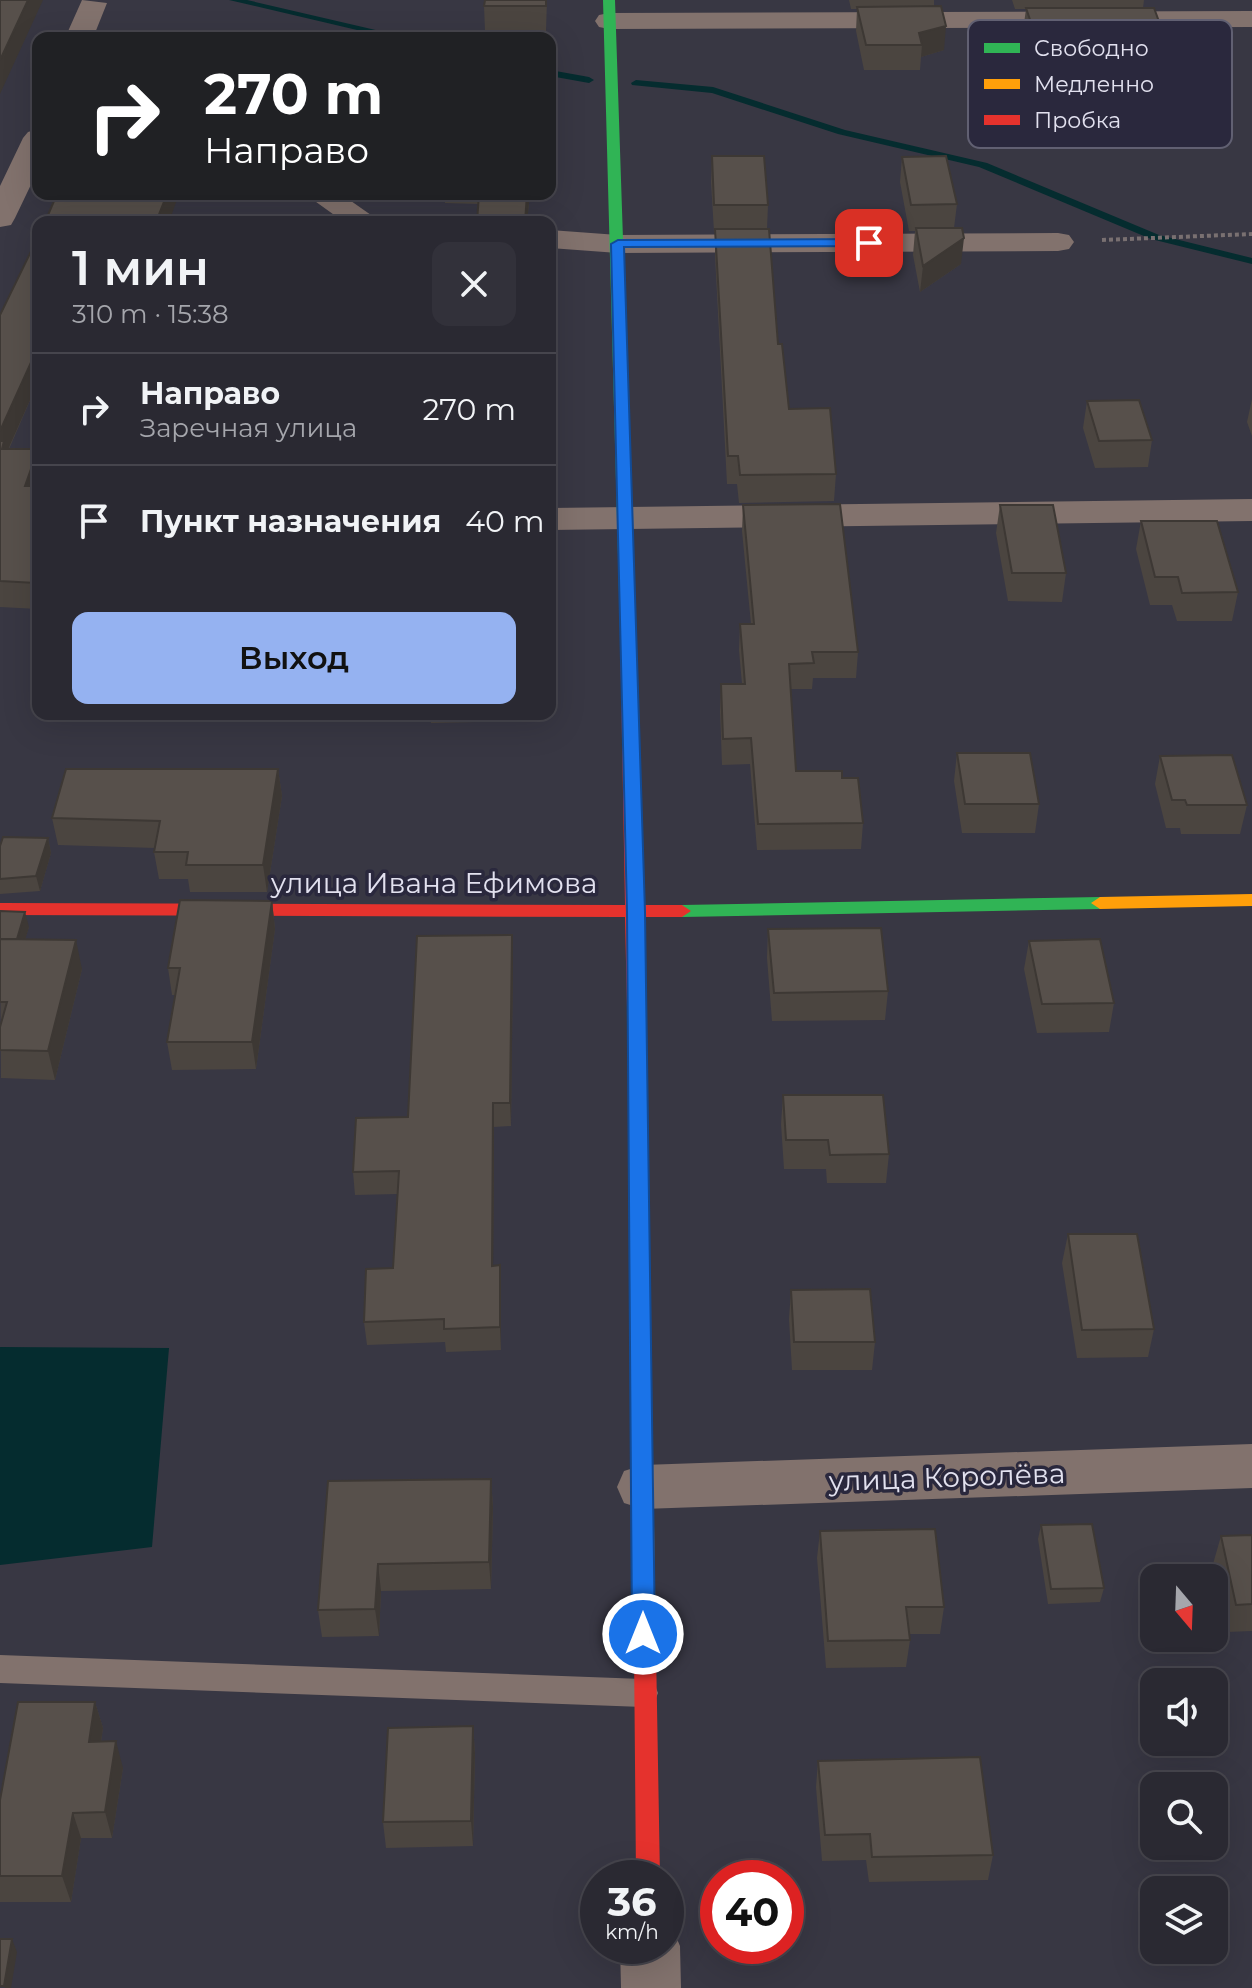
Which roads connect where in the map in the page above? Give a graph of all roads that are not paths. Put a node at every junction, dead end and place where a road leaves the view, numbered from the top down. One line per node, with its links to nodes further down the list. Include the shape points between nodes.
1 (93, 3): 4 (street)
2 (609, 10): 3 (street); 11 (street)
3 (1252, 19)
4 (81, 32)
5 (32, 166): 8 (street)
6 (330, 200): 7 (street)
7 (356, 216)
8 (0, 218)
9 (556, 239): 11 (street)
10 (1058, 242): 11 (street)
11 (618, 244): 13 (street)
12 (1252, 510): 13 (street)
13 (625, 516): 14 (street); 17 (street)
14 (556, 519)
15 (1252, 900): 17 (street, улица Ивана Ефимова)
16 (0, 909): 17 (street, улица Ивана Ефимова)
17 (636, 912): 19 (street)
18 (1252, 1466): 19 (street, улица Королёва)
19 (643, 1487): 21 (street)
20 (0, 1669): 21 (lane)
21 (643, 1693): 22 (street)
22 (648, 1860)
23 (650, 1964): 24 (street)
24 (651, 1988)

